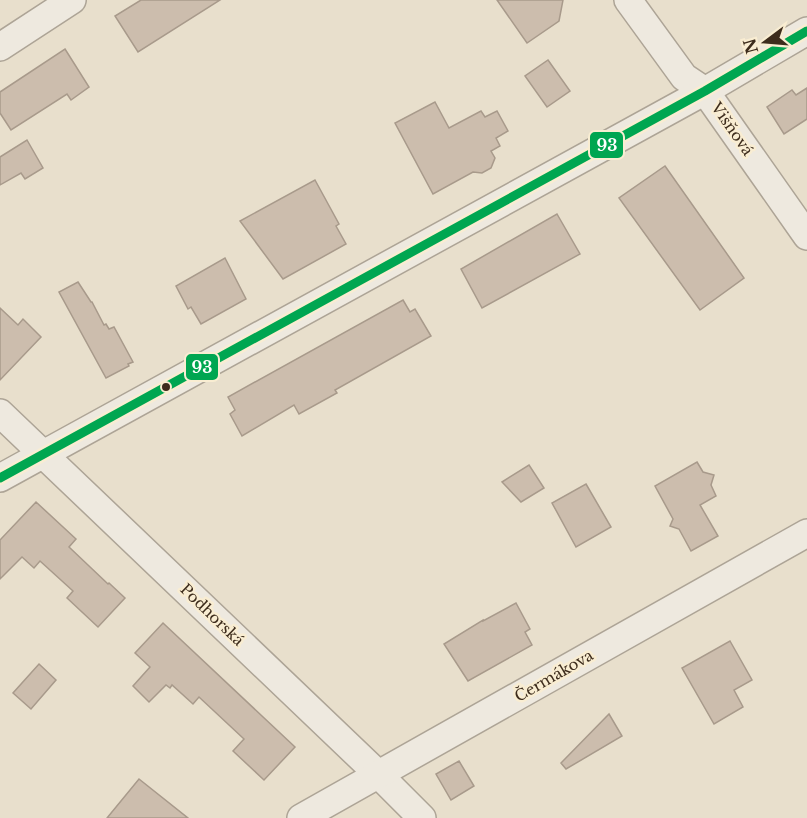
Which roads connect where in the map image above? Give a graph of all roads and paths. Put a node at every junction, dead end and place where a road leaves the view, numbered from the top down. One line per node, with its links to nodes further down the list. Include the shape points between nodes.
1 (72, 0): 4 (street)
2 (628, 0): 5 (street, Višňová, via 684,77)
3 (807, 31): 5 (street)
4 (0, 46)
5 (705, 91): 6 (street, Višňová); 8 (street)
6 (807, 236)
7 (0, 413): 8 (street, Podhorská)
8 (44, 454): 9 (street); 11 (street, Podhorská)
9 (0, 478)
10 (807, 533): 11 (street, Čermákova)
11 (379, 775): 12 (street, Čermákova); 13 (street, Podhorská)
12 (301, 818)
13 (422, 818)

